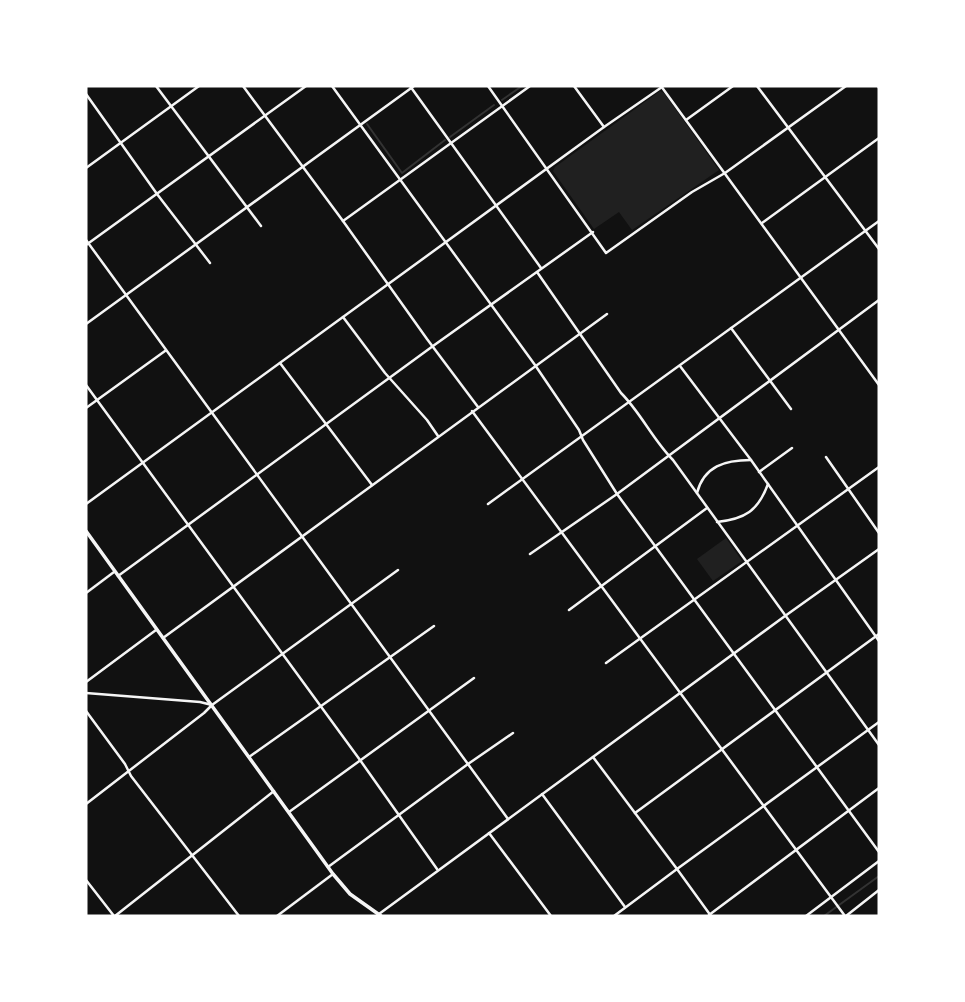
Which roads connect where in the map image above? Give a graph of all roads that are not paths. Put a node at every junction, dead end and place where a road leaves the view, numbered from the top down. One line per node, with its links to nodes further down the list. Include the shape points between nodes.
1 (156, 86): 16 (street)
2 (199, 86): 16 (street)
3 (243, 86): 17 (street)
4 (306, 86): 17 (street)
5 (332, 86): 19 (street)
6 (412, 86): 19 (street); 24 (street)
7 (488, 86): 15 (street)
8 (530, 86): 15 (street)
9 (574, 86): 20 (street)
10 (733, 86): 18 (street)
11 (757, 86): 21 (street)
12 (846, 86): 21 (street)
13 (662, 87): 18 (street); 20 (street)
14 (86, 94): 23 (street)
15 (502, 106): 24 (street); 28 (street)
16 (170, 107): 23 (street); 25 (street)
17 (265, 116): 25 (street); 26 (street)
18 (686, 120): 29 (street)
19 (360, 124): 26 (street); 31 (street)
20 (604, 127): 28 (street)
21 (788, 127): 29 (street); 30 (street)
22 (879, 138): 30 (street)
23 (120, 143): 27 (street); 32 (street)
24 (452, 143): 31 (street); 33 (street)
25 (209, 156): 32 (street); 34 (street)
26 (303, 167): 34 (street); 35 (street)
27 (86, 168)
28 (547, 169): 33 (street); 40 (street)
29 (725, 173): 37 (street); 40 (street, via 606,253)
30 (826, 177): 37 (street); 39 (street)
31 (401, 179): 35 (street); 42 (street)
32 (157, 194): 41 (street); 43 (street)
33 (497, 205): 42 (street); 46 (street)
34 (247, 208): 38 (street); 43 (street)
35 (343, 221): 49 (street)
36 (879, 221): 39 (street)
37 (762, 223): 48 (street)
38 (261, 226)
39 (866, 230): 44 (street); 48 (street)
40 (593, 232): 46 (street)
41 (87, 243): 50 (street)
42 (444, 243): 49 (street); 52 (street)
43 (196, 244): 45 (street); 50 (street)
44 (879, 249)
45 (210, 263)
46 (542, 268): 47 (street)
47 (537, 272): 52 (street); 58 (street)
48 (801, 277): 56 (street); 57 (street)
49 (388, 284): 54 (street); 59 (street)
50 (125, 296): 55 (street); 60 (street)
51 (879, 300): 57 (street)
52 (490, 306): 59 (street); 63 (street)
53 (607, 314): 58 (street)
54 (343, 317): 61 (street); 64 (street)
55 (86, 324)
56 (731, 328): 62 (street); 65 (street)
57 (840, 330): 65 (street); 66 (street)
58 (579, 334): 63 (street); 69 (street)
59 (433, 346): 64 (street); 70 (street)
60 (166, 351): 68 (street); 74 (street)
61 (280, 363): 74 (street); 76 (street)
62 (679, 364): 69 (street); 75 (street)
63 (535, 365): 70 (street); 78 (street)
64 (390, 378): 76 (street); 77 (street)
65 (769, 381): 72 (street); 75 (street)
66 (878, 382)
67 (86, 385): 68 (street)
68 (97, 400): 71 (street); 83 (street)
69 (629, 401): 78 (street); 80 (street)
70 (478, 407): 73 (street)
71 (86, 408)
72 (792, 409)
73 (472, 411): 77 (street); 87 (street)
74 (211, 413): 83 (street); 86 (street)
75 (719, 417): 80 (street); 82 (street)
76 (326, 424): 86 (street); 89 (street)
77 (438, 436): 89 (street)
78 (582, 436): 87 (street); 92 (street)
79 (792, 448): 85 (street)
80 (668, 456): 91 (street); 92 (street)
81 (826, 457): 90 (street)
82 (751, 460): 85 (street); 91 (street, via 724,462 703,478)
83 (142, 463): 93 (street); 97 (street)
84 (879, 467): 90 (street)
85 (759, 472): 88 (street)
86 (257, 474): 97 (street); 102 (street)
87 (523, 479): 94 (street); 100 (street)
88 (768, 484): 96 (street, via 748,513); 98 (street)
89 (372, 485): 102 (street)
90 (849, 489): 98 (street); 101 (street)
91 (697, 493): 95 (street)
92 (617, 494): 100 (street); 103 (street)
93 (86, 504)
94 (488, 504)
95 (708, 508): 96 (street); 103 (street)
96 (717, 522): 106 (street)
97 (188, 524): 108 (street); 111 (street)
98 (798, 525): 106 (street); 109 (street)
99 (86, 531): 108 (main road)
100 (562, 532): 105 (street); 110 (street)
101 (879, 533)
102 (302, 537): 111 (street); 114 (street)
103 (656, 546): 110 (street); 113 (street)
104 (879, 549): 109 (street)
105 (530, 554)
106 (746, 562): 113 (street); 116 (street)
107 (398, 570): 114 (street)
108 (116, 573): 112 (street); 118 (main road)
109 (836, 580): 116 (street); 119 (street)
110 (602, 586): 115 (street); 121 (street)
111 (234, 587): 120 (street); 123 (street)
112 (86, 593)
113 (694, 600): 121 (street); 124 (street)
114 (351, 604): 123 (street); 125 (street)
115 (569, 610)
116 (785, 616): 124 (street); 127 (street)
117 (434, 626): 125 (street)
118 (157, 630): 120 (main road); 129 (street)
119 (878, 635): 122 (street); 127 (street)
120 (163, 638): 132 (main road)
121 (641, 638): 126 (street); 131 (street)
122 (879, 641)
123 (283, 654): 132 (street); 133 (street)
124 (734, 654): 131 (street); 136 (street)
125 (390, 657): 133 (street); 134 (street)
126 (606, 663)
127 (827, 673): 136 (street); 138 (street)
128 (474, 678): 134 (street)
129 (86, 682)
130 (86, 693): 132 (street)
131 (680, 693): 141 (street); 143 (street)
132 (212, 705): 142 (main road); 147 (street)
133 (321, 706): 142 (street); 144 (street)
134 (429, 710): 144 (street); 145 (street)
135 (86, 711): 147 (street)
136 (775, 711): 141 (street); 146 (street)
137 (879, 722): 138 (street)
138 (868, 730): 140 (street); 146 (street)
139 (513, 733): 145 (street)
140 (879, 745)
141 (721, 750): 152 (street); 155 (street)
142 (249, 757): 149 (main road)
143 (593, 757): 150 (street); 155 (street)
144 (360, 760): 154 (street); 156 (street)
145 (468, 764): 156 (street); 157 (street)
146 (817, 768): 152 (street); 153 (street)
147 (129, 771): 151 (street); 161 (street)
148 (879, 788): 153 (street)
149 (274, 791): 154 (main road); 161 (street)
150 (542, 794): 157 (street); 170 (street)
151 (86, 803)
152 (763, 806): 159 (street); 164 (street)
153 (849, 811): 159 (street); 160 (street)
154 (289, 812): 163 (main road)
155 (635, 813): 164 (street)
156 (398, 815): 163 (street); 165 (street)
157 (508, 819): 158 (street)
158 (489, 833): 165 (street); 176 (street)
159 (796, 850): 169 (street); 172 (street)
160 (879, 852)
161 (192, 855): 173 (street); 174 (street)
162 (879, 861): 169 (street)
163 (328, 867): 166 (main road)
164 (677, 869): 170 (street); 172 (street)
165 (438, 870): 171 (street)
166 (333, 874): 171 (main road, via 350,894); 175 (street)
167 (86, 880): 173 (street)
168 (879, 890): 179 (street)
169 (832, 897): 178 (street); 179 (street)
170 (625, 908): 177 (street)
171 (380, 915)
172 (710, 915)
173 (114, 916)
174 (239, 916)
175 (277, 916)
176 (551, 916)
177 (614, 916)
178 (806, 916)
179 (845, 916)

